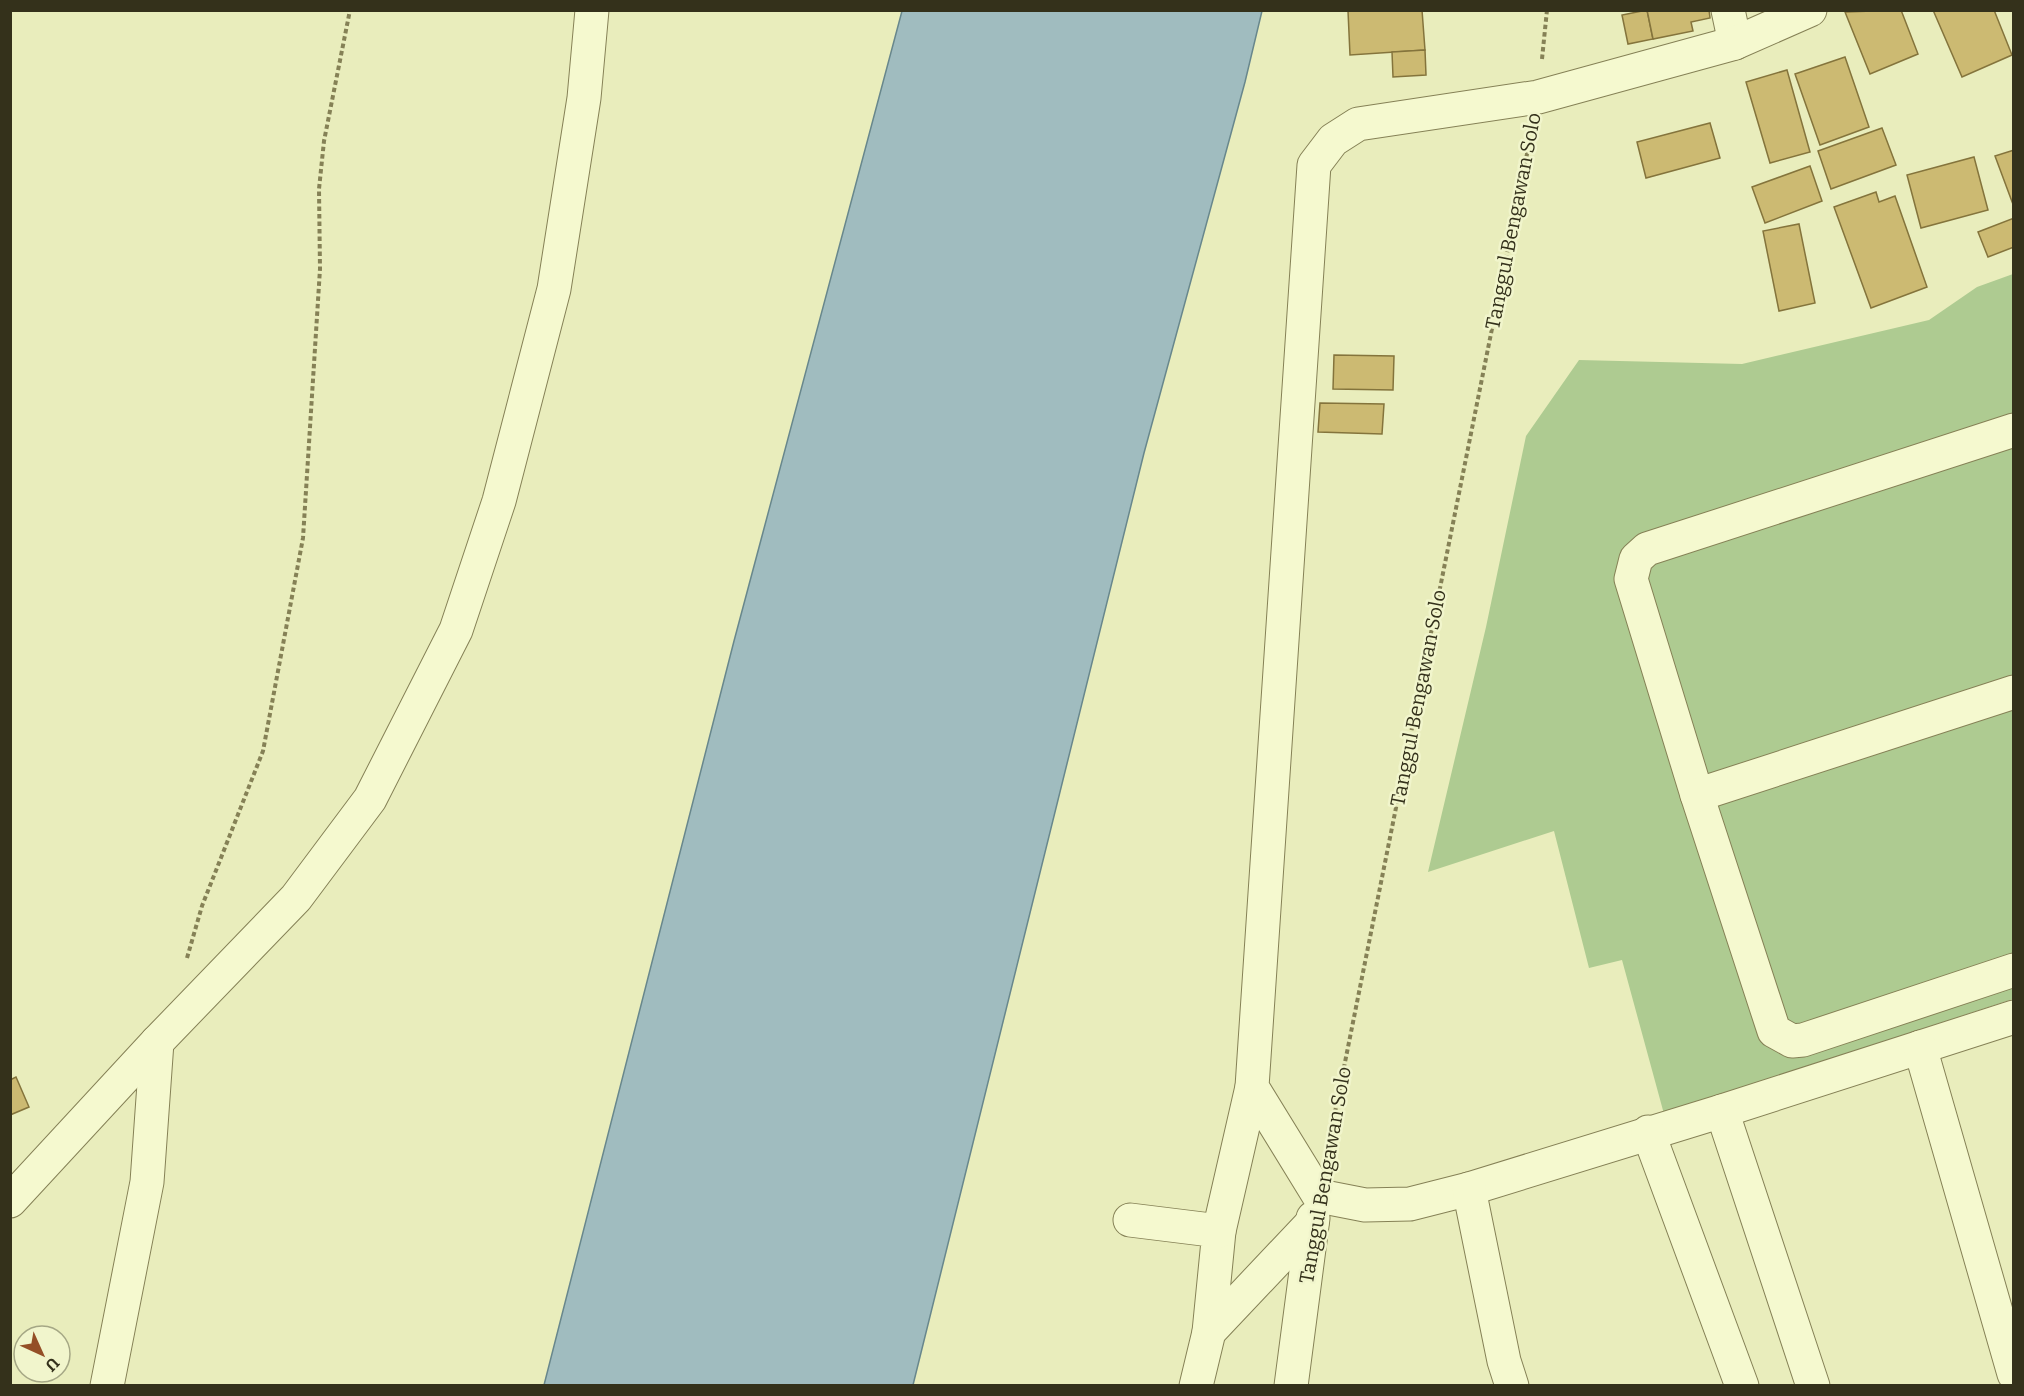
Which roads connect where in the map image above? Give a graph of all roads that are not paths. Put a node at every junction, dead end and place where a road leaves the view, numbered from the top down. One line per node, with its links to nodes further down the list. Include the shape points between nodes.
1 (592, 10): 10 (street, via 584,98 554,289 499,501 456,630 370,800 296,898)
2 (1728, 10): 4 (street)
3 (1810, 10): 4 (street)
4 (1735, 43): 12 (street, via 1538,97 1358,124 1333,140 1314,165)
5 (2013, 430): 7 (street, via 1647,549 1636,559 1630,579)
6 (2013, 692): 7 (street)
7 (1697, 795): 8 (street, via 1769,1021 1782,1037 1803,1040)
8 (2013, 970)
9 (2013, 1017): 11 (street)
10 (157, 1042): 16 (street); 22 (street, via 147,1182)
11 (1920, 1047): 13 (street); 21 (street)
12 (1252, 1087): 17 (street); 19 (street)
13 (1722, 1111): 14 (street); 27 (street)
14 (1648, 1132): 15 (street); 26 (street)
15 (1469, 1189): 17 (street, via 1410,1204); 25 (street)
16 (10, 1201)
17 (1315, 1210): 20 (street); 24 (street, Tanggul Bengawan Solo)
18 (1130, 1220): 19 (street)
19 (1219, 1231): 20 (street)
20 (1209, 1332): 23 (street)
21 (2013, 1374)
22 (107, 1386)
23 (1196, 1386)
24 (1291, 1386)
25 (1512, 1386)
26 (1742, 1386)
27 (1813, 1386)

